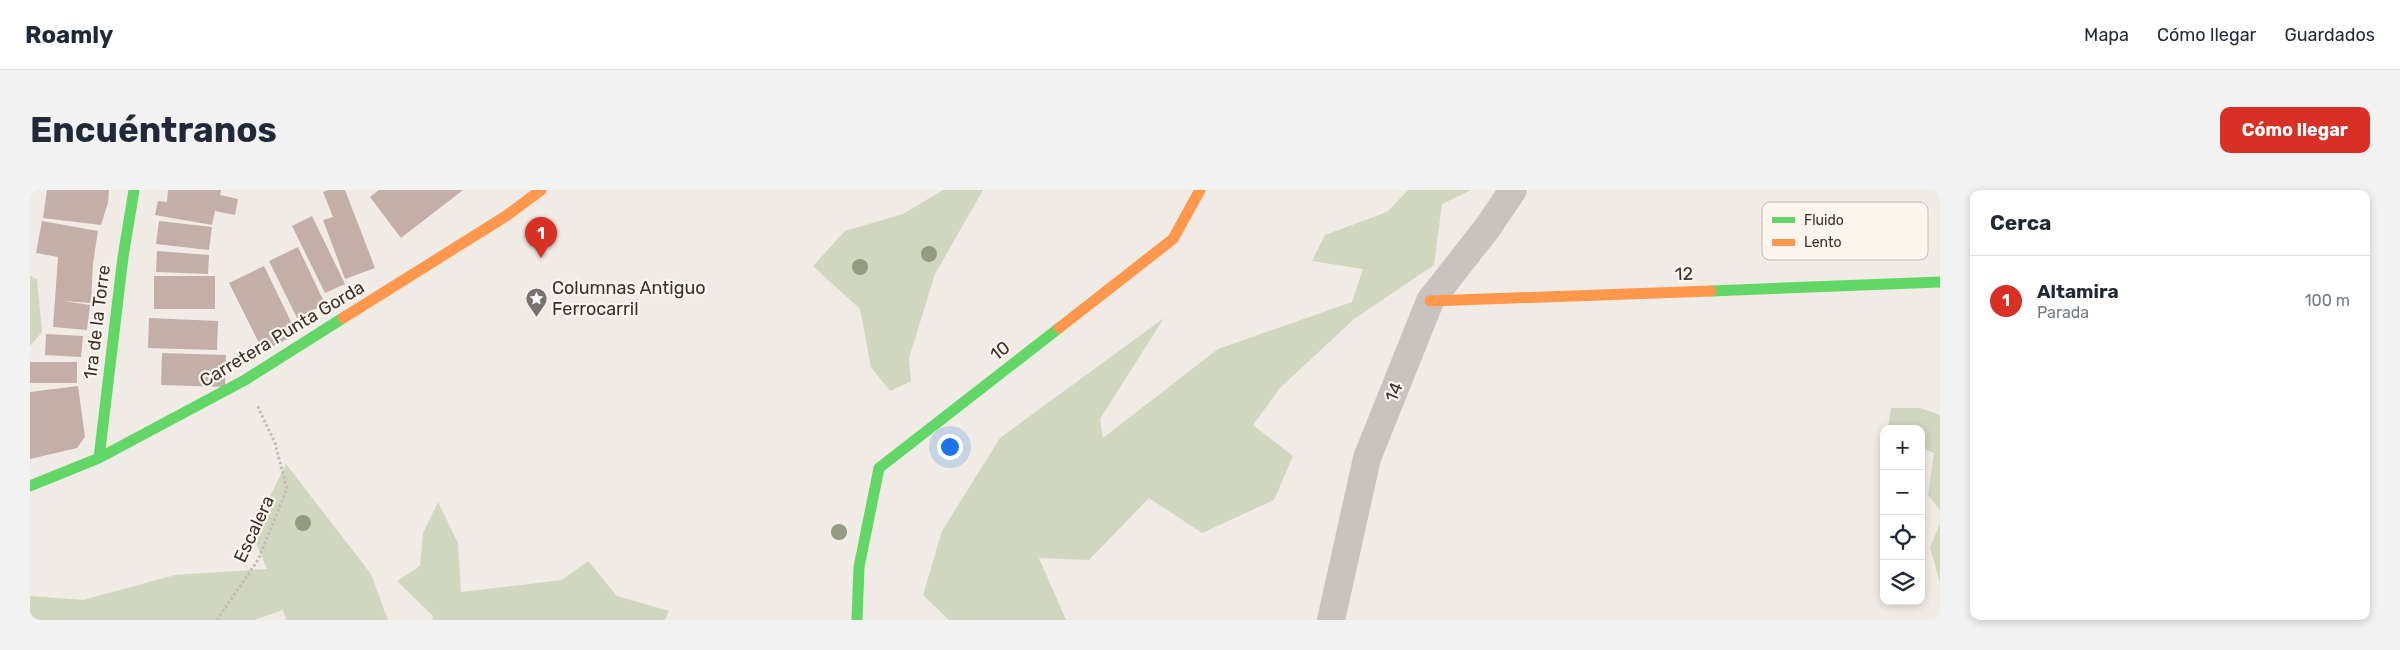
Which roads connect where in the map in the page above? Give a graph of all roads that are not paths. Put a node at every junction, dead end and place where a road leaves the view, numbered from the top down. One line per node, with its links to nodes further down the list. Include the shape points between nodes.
1 (134, 190): 7 (street, 1ra de la Torre)
2 (541, 190): 7 (street, Carretera Punta Gorda, via 506,216 245,380)
3 (1200, 190): 9 (street, 10, via 1173,238 880,468 858,567)
4 (1512, 190): 6 (street, 14, via 1488,227)
5 (1940, 282): 6 (street, 12)
6 (1430, 301): 10 (street, 14, via 1367,458)
7 (99, 458): 8 (street, Carretera Punta Gorda)
8 (30, 486)
9 (857, 620)
10 (1332, 620)

